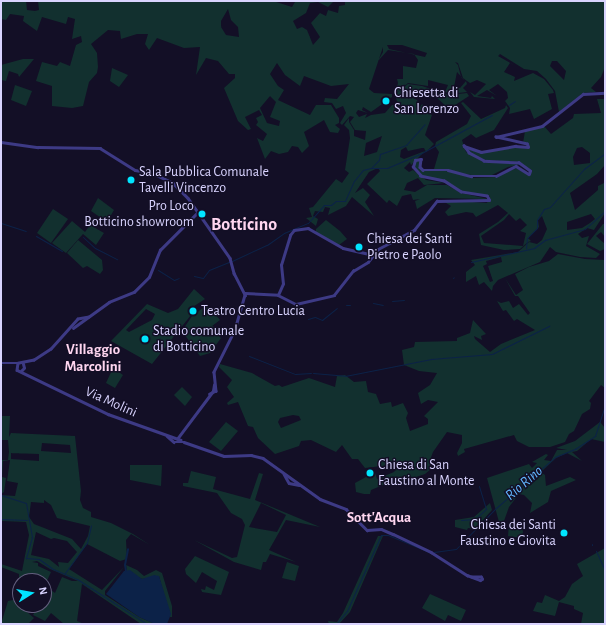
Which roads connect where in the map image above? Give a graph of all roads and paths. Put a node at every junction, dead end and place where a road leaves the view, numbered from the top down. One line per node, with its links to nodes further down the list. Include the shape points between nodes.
1 (605, 93): 4 (street, via 583,94 542,126 496,136 527,144 528,147 515,146 481,152 464,146 469,153 484,161 519,163 530,171 529,174 518,166 489,177 445,170 425,170 420,167 422,159 418,158 413,166 420,176 444,181 461,192 487,196 489,200 439,200 414,230)
2 (1, 142): 3 (street, via 43,147 98,147 134,170 152,173 177,185)
3 (198, 212): 5 (street, via 231,260); 10 (street, via 160,250 145,282 134,292 109,302 82,320 51,349)
4 (374, 254): 6 (street, via 368,262 354,271 334,295 311,298 298,304); 6 (street, via 343,248 310,229 294,230 290,234 280,265 283,283)
5 (245, 294): 6 (street); 14 (street, via 235,330 214,373 215,391)
6 (278, 295)
7 (1, 363): 8 (street)
8 (6, 364): 9 (street); 11 (street, Via Molini)
9 (18, 364): 10 (street); 11 (street)
10 (24, 366): 12 (street); 13 (street, Via Molini)
11 (16, 368): 12 (street, Via Molini)
12 (21, 371): 13 (street, Via Molini)
13 (28, 373): 14 (street, Via Molini, via 104,413)
14 (176, 439): 15 (street, Via Molini, via 224,456 254,456 267,460)
15 (282, 472): 16 (street); 17 (street)
16 (290, 477): 17 (street); 18 (street)
17 (288, 481): 19 (street)
18 (294, 481): 19 (street); 20 (street)
19 (291, 484): 20 (street)
20 (301, 486): 21 (street, via 323,500 346,509 368,530 381,529 393,534 431,552 472,577)
21 (479, 578)

